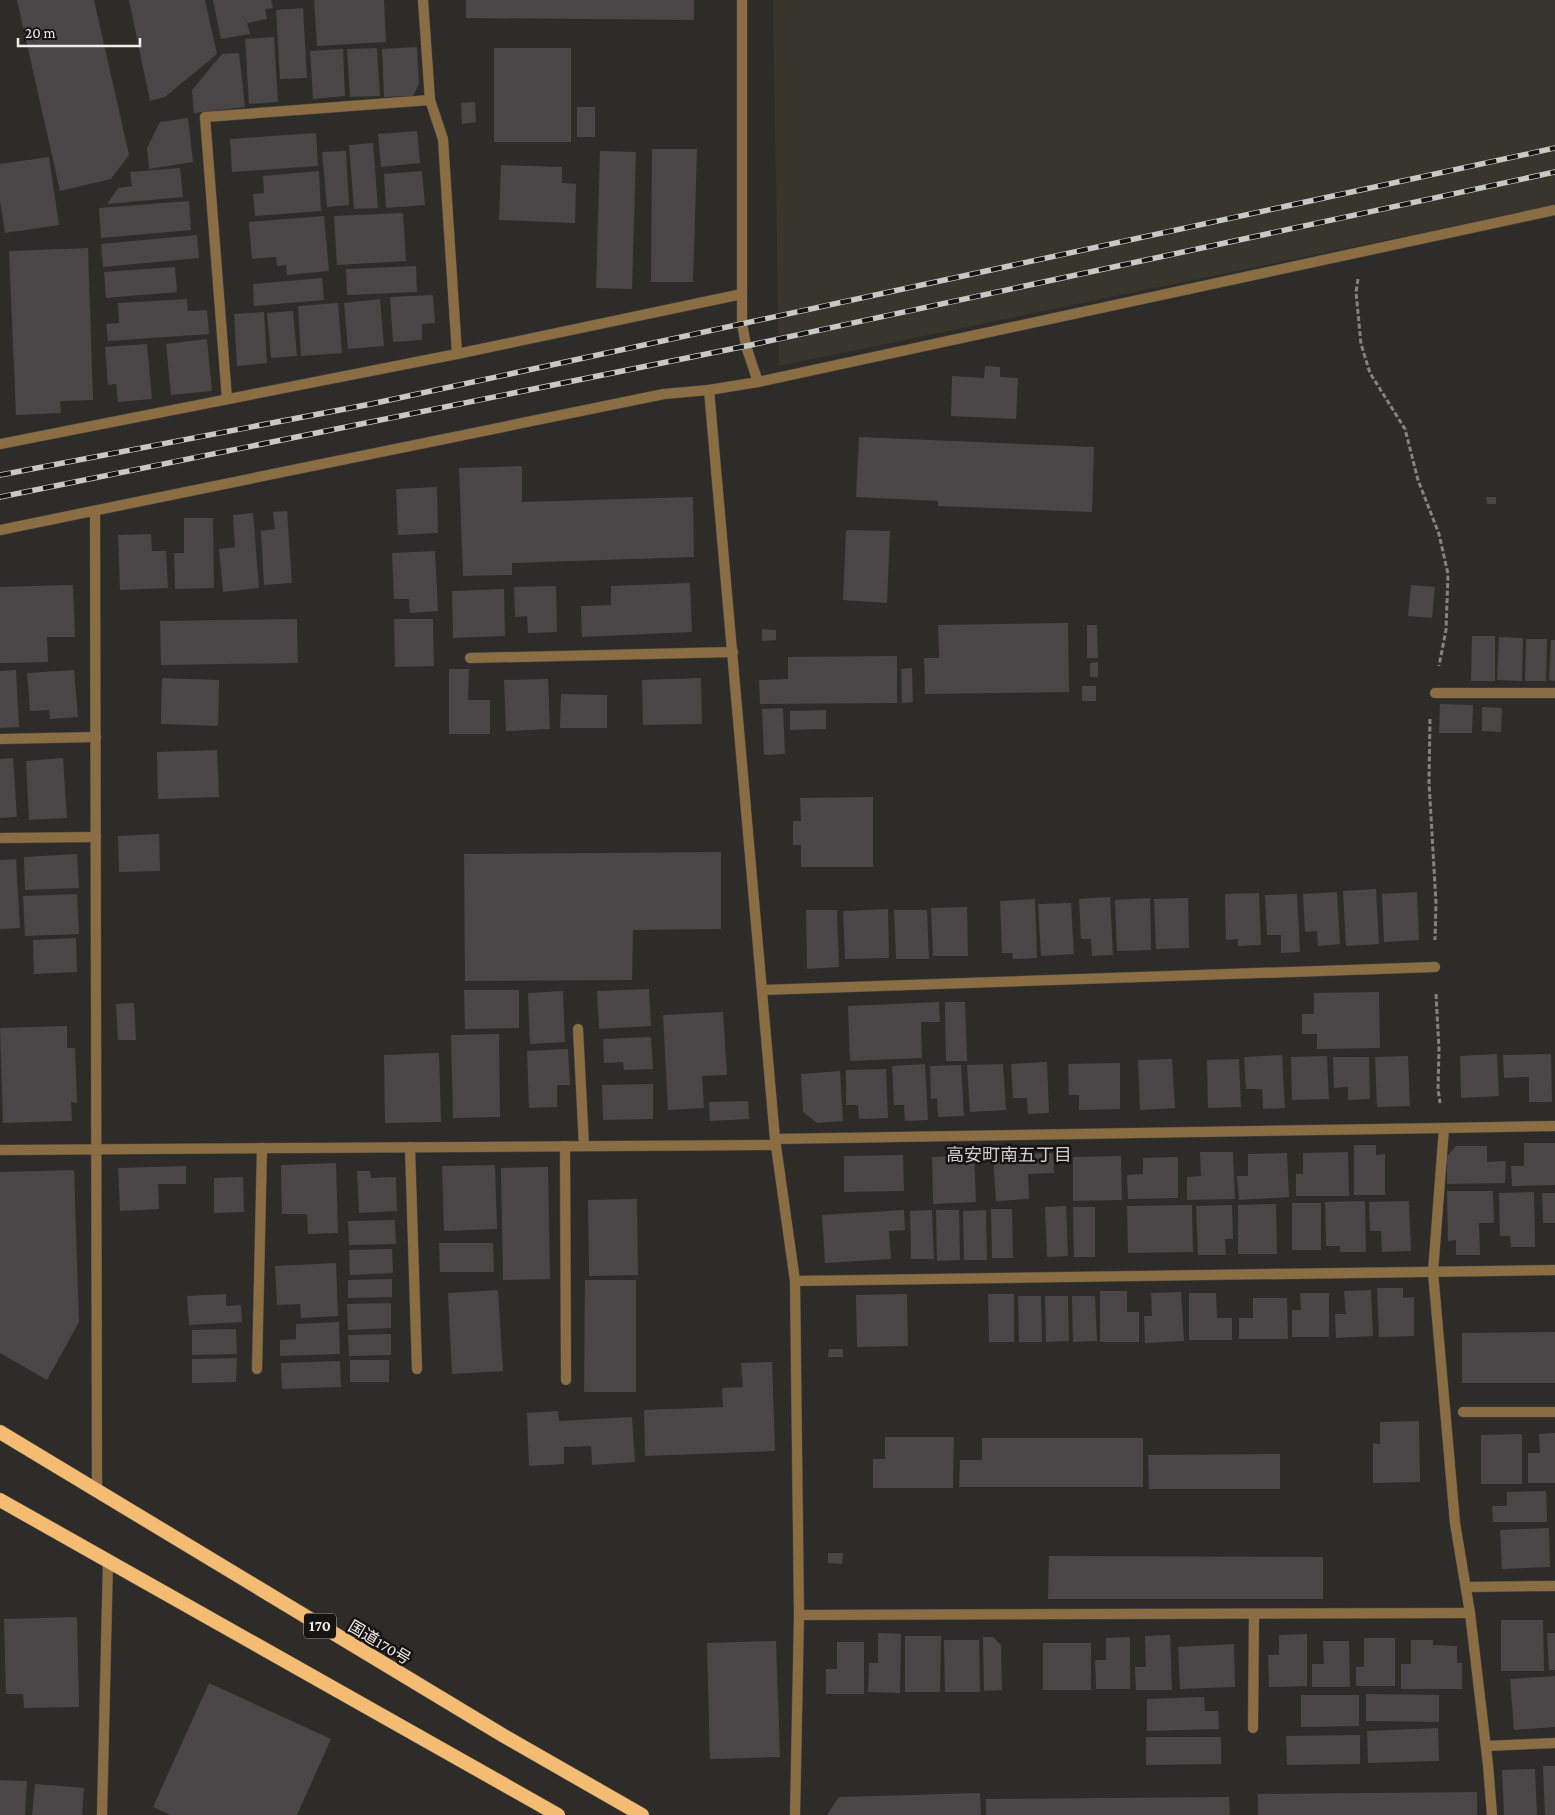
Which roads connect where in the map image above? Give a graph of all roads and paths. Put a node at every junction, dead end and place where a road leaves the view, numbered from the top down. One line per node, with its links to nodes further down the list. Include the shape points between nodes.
1 (423, 0): 3 (street)
2 (742, 0): 5 (street)
3 (430, 100): 6 (street, via 443,139); 9 (street, via 205,116)
4 (1555, 210): 7 (street)
5 (742, 294): 6 (street); 7 (street, via 746,346)
6 (457, 354): 9 (street)
7 (758, 382): 8 (street)
8 (709, 390): 11 (street, via 664,394); 13 (street)
9 (227, 399): 10 (street)
10 (0, 444)
11 (95, 511): 12 (street); 17 (street)
12 (0, 530)
13 (733, 652): 14 (street); 22 (street)
14 (470, 658)
15 (1435, 693): 16 (street)
16 (1555, 693)
17 (96, 737): 18 (street); 19 (street)
18 (0, 739)
19 (96, 837): 20 (street); 31 (street)
20 (0, 838)
21 (1435, 967): 22 (street)
22 (762, 990): 26 (street)
23 (578, 1029): 28 (street)
24 (1555, 1126): 25 (street)
25 (1444, 1128): 26 (street); 34 (street)
26 (775, 1142): 28 (street); 35 (street)
27 (565, 1146): 28 (street); 29 (street); 38 (street)
28 (584, 1146)
29 (410, 1147): 30 (street); 37 (street)
30 (262, 1148): 31 (street); 36 (street)
31 (98, 1149): 32 (street); 42 (street)
32 (0, 1150)
33 (1555, 1270): 34 (street)
34 (1433, 1272): 35 (street); 46 (street, via 1455,1523)
35 (795, 1281): 49 (street)
36 (257, 1368)
37 (417, 1369)
38 (566, 1380)
39 (1463, 1412): 40 (street)
40 (1555, 1412)
41 (0, 1432): 42 (highway, 国道170号 / 170)
42 (97, 1491): 55 (highway, 国道170号 / 170, via 504,1736)
43 (0, 1500): 44 (highway)
44 (108, 1561): 53 (highway); 54 (street)
45 (1555, 1586): 46 (street)
46 (1466, 1587): 47 (street)
47 (1470, 1613): 48 (street); 52 (street)
48 (1254, 1614): 49 (street); 50 (street)
49 (798, 1615): 56 (street)
50 (1253, 1728)
51 (1555, 1743): 52 (street)
52 (1486, 1746): 57 (street)
53 (553, 1814)
54 (102, 1815)
55 (642, 1815)
56 (795, 1815)
57 (1492, 1815)

